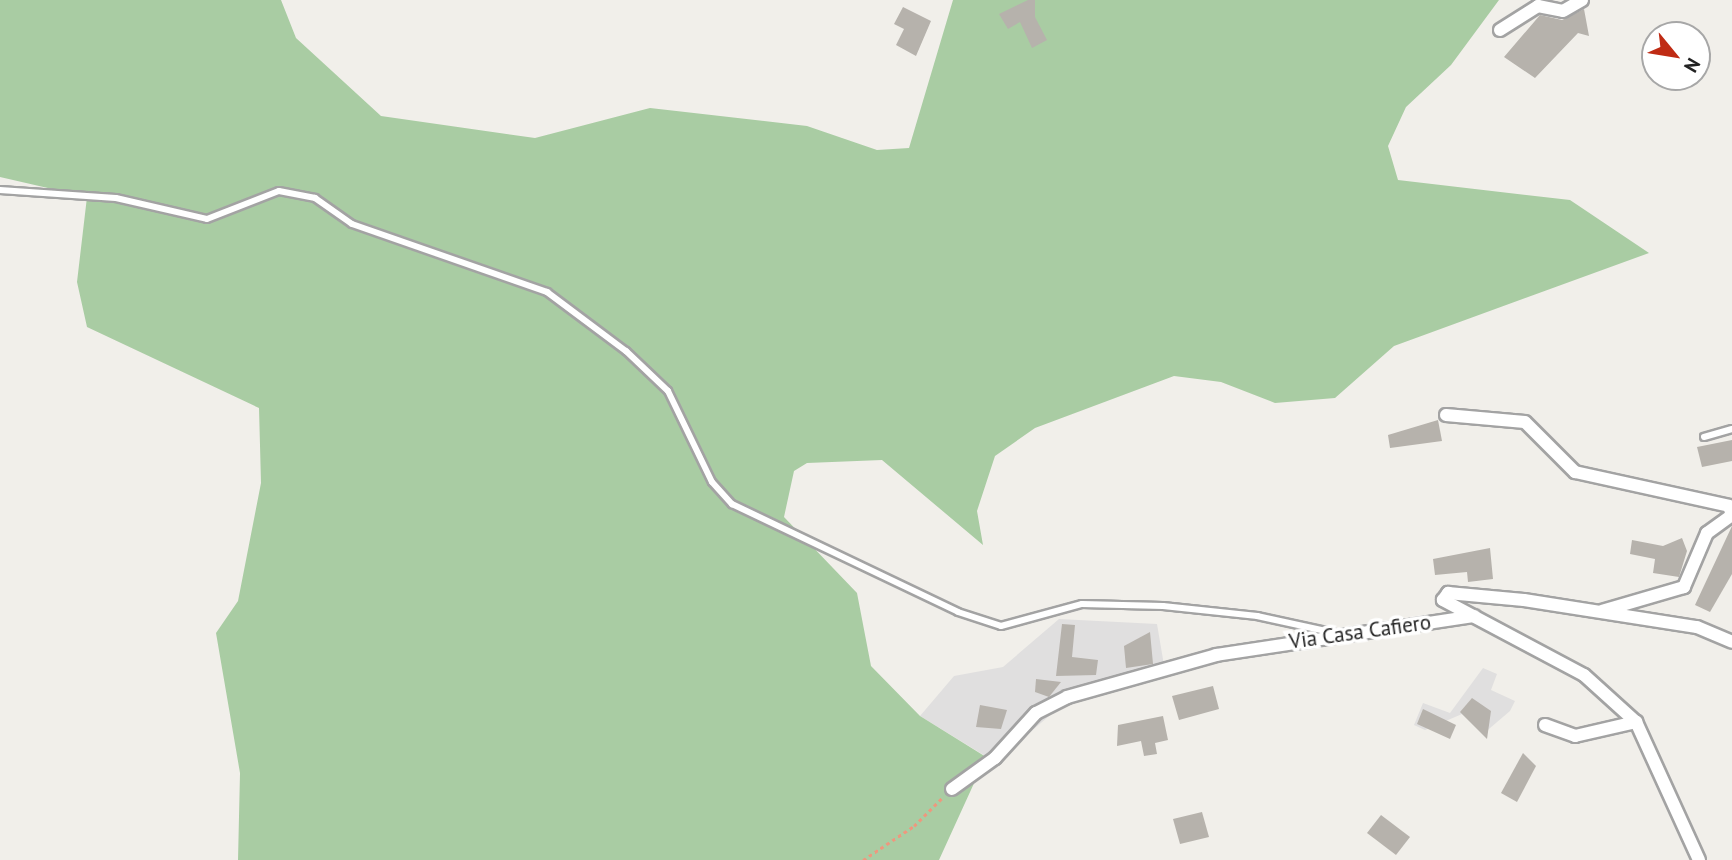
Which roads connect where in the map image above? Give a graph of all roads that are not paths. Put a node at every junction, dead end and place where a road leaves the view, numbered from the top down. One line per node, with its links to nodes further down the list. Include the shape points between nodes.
1 (1582, 0): 2 (street, via 1563,10 1538,6)
2 (1500, 30)
3 (0, 190): 10 (lane, via 116,198 207,219 279,191 315,198 352,224 547,292 626,351 668,391 712,482 732,504 958,612 1001,626 1082,604 1163,606 1257,615)
4 (1446, 415): 7 (street, via 1525,422 1575,472 1612,484 1714,498)
5 (1732, 429): 6 (lane)
6 (1704, 437)
7 (1732, 514): 8 (street, via 1707,533 1684,587)
8 (1601, 611): 9 (street, Via Casa Cafiero, via 1448,593 1443,600); 11 (street, Via Casa Cafiero, via 1697,627)
9 (1474, 616): 10 (street, Via Casa Cafiero); 12 (street, via 1584,675)
10 (1337, 634): 14 (street, Via Casa Cafiero, via 1216,655 1067,697 1036,713 995,758)
11 (1732, 642)
12 (1636, 722): 13 (street, via 1575,736); 15 (street)
13 (1545, 724)
14 (952, 789)
15 (1699, 860)

